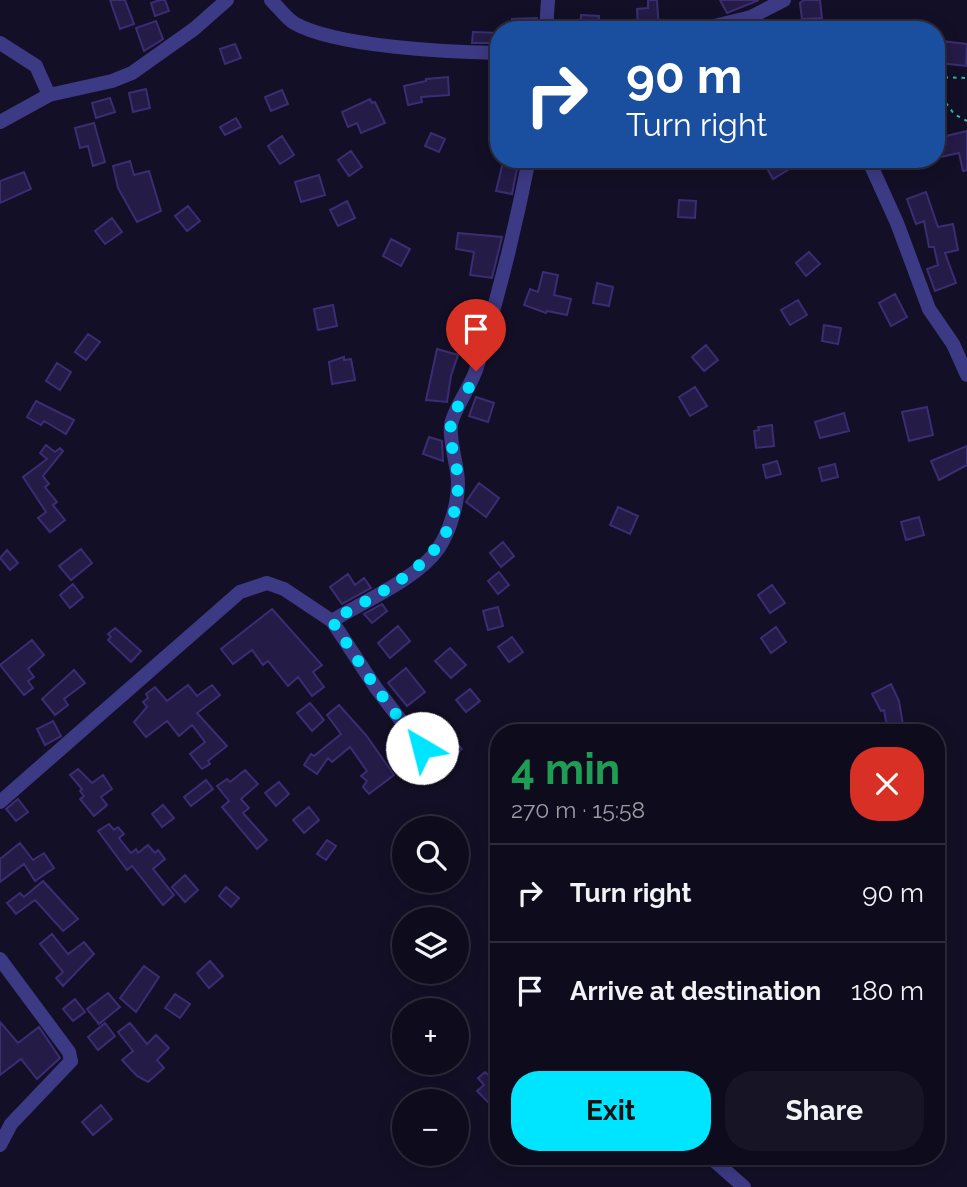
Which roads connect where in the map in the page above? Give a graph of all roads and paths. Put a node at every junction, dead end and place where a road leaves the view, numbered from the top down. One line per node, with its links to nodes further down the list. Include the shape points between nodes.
1 (271, 0): 8 (street, via 292,22 335,38)
2 (548, 0): 5 (street)
3 (784, 0): 6 (street)
4 (221, 2): 11 (street, via 194,29 132,73)
5 (547, 21)
6 (735, 21)
7 (0, 43): 11 (street, via 36,65)
8 (490, 53)
9 (945, 77): 10 (path)
10 (967, 78)
11 (49, 95): 14 (street)
12 (945, 102): 13 (path)
13 (967, 121)
14 (0, 122)
15 (526, 168): 18 (street, via 492,320 472,386 451,422 458,482 452,519 438,549 420,568)
16 (872, 168): 17 (street, via 929,309)
17 (967, 375)
18 (332, 621): 19 (street); 20 (street, via 267,583 240,592)
19 (422, 748)
20 (0, 802)
21 (0, 960): 22 (street, via 69,1052 71,1061 12,1124)
22 (0, 1145)
23 (719, 1165): 24 (street)
24 (744, 1187)

